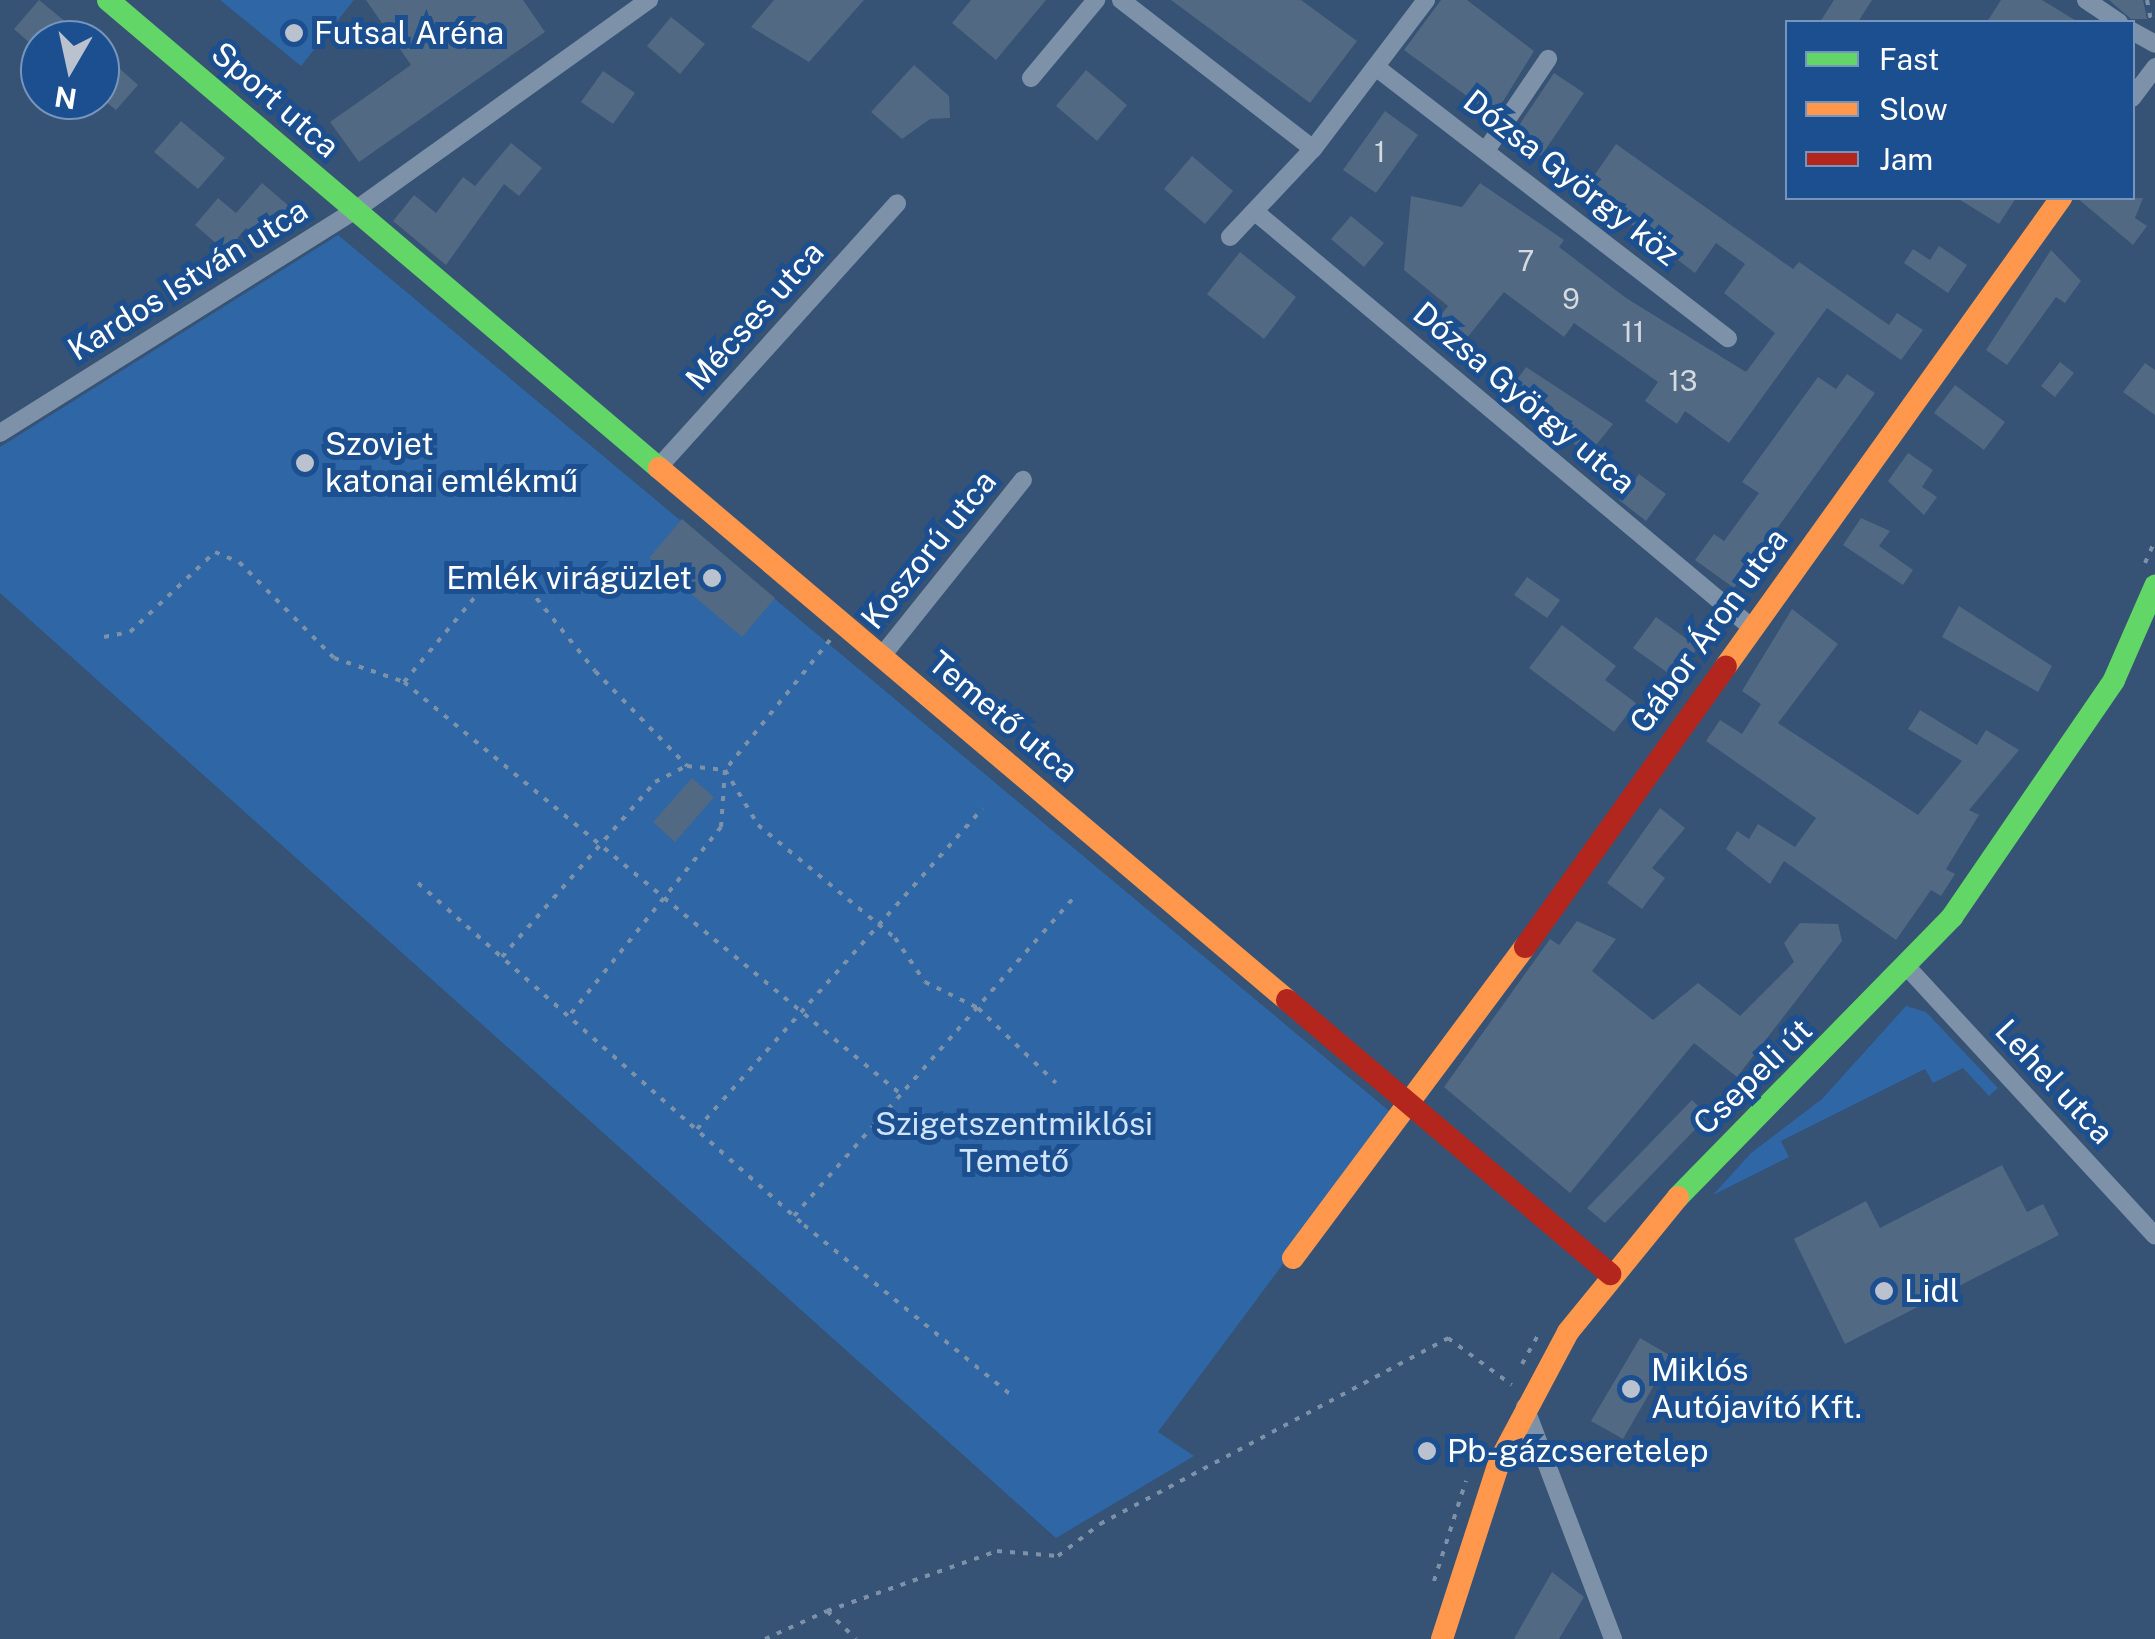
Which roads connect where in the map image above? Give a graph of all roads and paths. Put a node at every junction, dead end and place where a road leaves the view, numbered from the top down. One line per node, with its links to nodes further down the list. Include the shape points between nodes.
1 (108, 0): 17 (street, Sport utca)
2 (650, 0): 17 (street, Kardos István utca)
3 (1096, 0): 11 (street)
4 (1121, 0): 14 (street)
5 (1426, 0): 10 (street)
6 (2086, 0): 7 (street)
7 (2116, 20)
8 (1548, 59): 13 (street)
9 (2155, 67): 12 (street)
10 (1376, 68): 13 (street, Dózsa György köz); 14 (street)
11 (1032, 78)
12 (2135, 94)
13 (1487, 149): 20 (street, Dózsa György köz)
14 (1314, 150): 18 (street)
15 (2060, 200): 26 (street, Gábor Áron utca)
16 (897, 203): 22 (street, Mécses utca)
17 (354, 211): 21 (street, Kardos István utca); 22 (street, Temető utca)
18 (1259, 215): 19 (street); 26 (street, Dózsa György utca)
19 (1230, 237)
20 (1728, 338)
21 (0, 433)
22 (657, 469): 25 (street, Temető utca)
23 (1022, 480): 28 (street, Koszorú utca)
24 (2155, 586): 39 (street, Csepeli út, via 2080,734)
25 (842, 624): 28 (street, Temető utca); 31 (path)
26 (1751, 627): 45 (street, Gábor Áron utca)
27 (104, 638): 29 (path, via 130,632 215,552 239,562 334,658)
28 (882, 658): 45 (street, Temető utca)
29 (404, 682): 30 (path, via 485,585 512,568 595,672); 33 (path)
30 (687, 766): 31 (path); 33 (path, via 655,782)
31 (725, 770): 36 (path, via 721,827); 37 (path, via 758,825)
32 (982, 809): 37 (path)
33 (599, 844): 36 (path); 38 (path)
34 (418, 884): 38 (path)
35 (1076, 895): 40 (path)
36 (668, 901): 41 (path); 42 (path)
37 (878, 924): 40 (path, via 925,982); 41 (path)
38 (502, 956): 42 (path)
39 (1908, 968): 48 (street, Lehel utca); 50 (street, Csepeli út, via 1704,1169)
40 (978, 1008): 43 (path); 44 (path)
41 (800, 1010): 44 (path); 46 (path)
42 (570, 1015): 46 (path)
43 (1056, 1083)
44 (903, 1096): 47 (path)
45 (1413, 1104): 49 (street, Gábor Áron utca); 50 (street, Temető utca)
46 (698, 1129): 47 (path)
47 (794, 1216): 51 (path)
48 (2155, 1236)
49 (1293, 1258)
50 (1610, 1274): 52 (street, Csepeli út)
51 (1012, 1396)
52 (1525, 1406): 53 (path, via 1512,1385 1448,1338 1100,1524 1058,1556 997,1551); 56 (street, Csepeli út, via 1468,1545); 57 (street)
53 (827, 1611): 54 (path); 55 (path)
54 (766, 1639)
55 (856, 1639)
56 (1442, 1639)
57 (1613, 1639)

